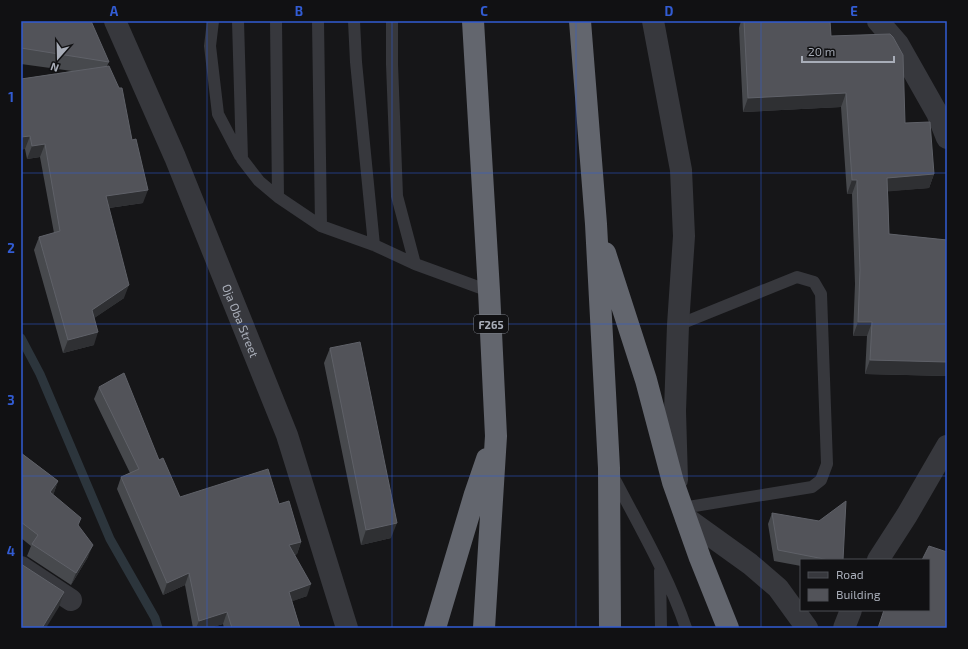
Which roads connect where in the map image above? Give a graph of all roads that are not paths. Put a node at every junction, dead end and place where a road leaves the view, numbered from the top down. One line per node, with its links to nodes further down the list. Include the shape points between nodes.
1 (115, 21): 30 (street, Oja Oba Street, via 175,157 287,435)
2 (213, 21): 13 (lane, via 210,46 218,114)
3 (238, 21): 13 (lane)
4 (276, 21): 14 (lane)
5 (318, 21): 16 (lane)
6 (354, 21): 17 (lane)
7 (392, 21): 18 (lane, via 397,196)
8 (473, 21): 19 (highway, F265)
9 (580, 21): 15 (highway)
10 (653, 21): 20 (street, via 681,170 684,236)
11 (878, 21): 12 (street, via 898,44)
12 (947, 138)
13 (242, 159): 14 (lane, via 259,181)
14 (278, 197): 16 (lane)
15 (596, 224): 23 (highway); 24 (highway, via 646,380)
16 (321, 226): 17 (lane)
17 (374, 245): 18 (lane)
18 (415, 264): 19 (lane)
19 (489, 291): 21 (highway, F265)
20 (678, 325): 24 (street, via 675,411); 24 (lane, via 797,277 814,282 821,294 827,464 822,480 812,487)
21 (496, 436): 31 (highway, via 475,494); 32 (highway, F265)
22 (947, 446): 25 (street)
23 (609, 468): 27 (lane); 33 (highway)
24 (682, 506): 36 (highway); 37 (street, via 778,588)
25 (879, 559)
26 (21, 567): 28 (street)
27 (660, 567): 34 (lane); 35 (lane)
28 (71, 600)
29 (852, 611): 38 (street)
30 (347, 628)
31 (435, 628)
32 (484, 628)
33 (610, 628)
34 (661, 628)
35 (686, 628)
36 (728, 628)
37 (807, 628)
38 (844, 628)

